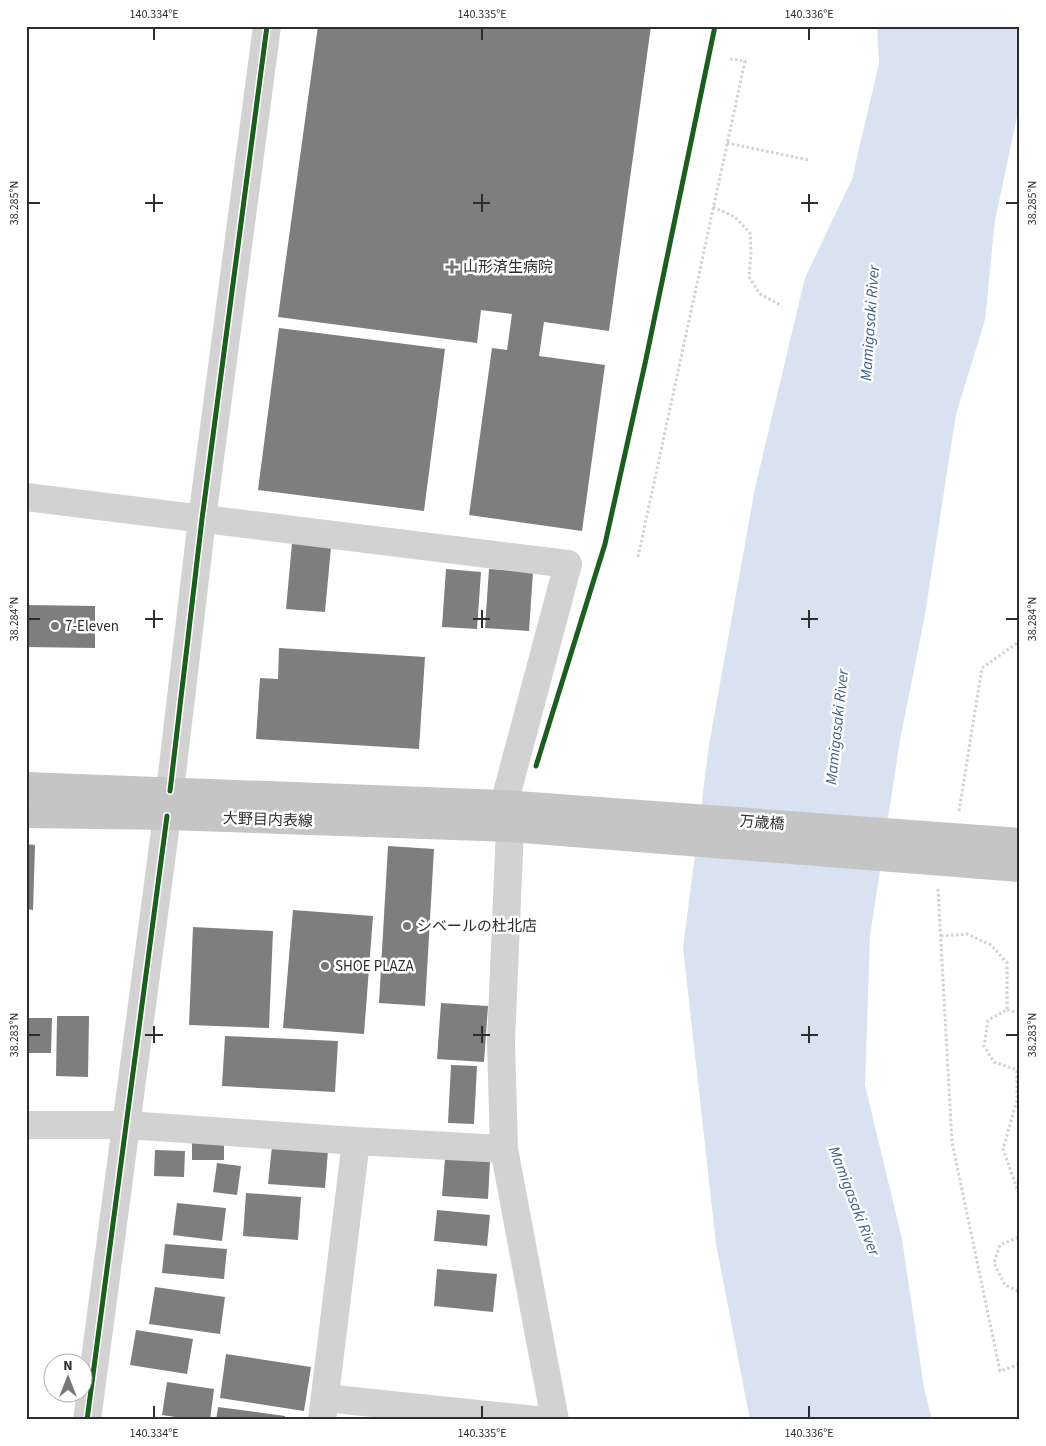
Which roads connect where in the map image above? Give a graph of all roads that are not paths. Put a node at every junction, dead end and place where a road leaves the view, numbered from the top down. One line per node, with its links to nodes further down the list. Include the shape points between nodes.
1 (267, 26): 3 (street)
2 (26, 497): 3 (street)
3 (202, 519): 5 (street); 7 (street, via 568,564)
4 (26, 786): 5 (main road, 大野目内表線)
5 (168, 804): 6 (main road, 大野目内表線); 7 (main road, 大野目内表線); 11 (street)
6 (26, 814)
7 (507, 816): 8 (main road, 万歳橋); 9 (main road, 万歳橋); 13 (street, via 501,1041)
8 (1020, 842)
9 (1020, 868)
10 (26, 1125): 11 (street)
11 (127, 1125): 12 (street); 15 (street)
12 (356, 1141): 13 (street); 14 (street)
13 (504, 1149): 17 (street)
14 (323, 1409): 16 (street)
15 (87, 1420)
16 (536, 1420)
17 (555, 1420)

